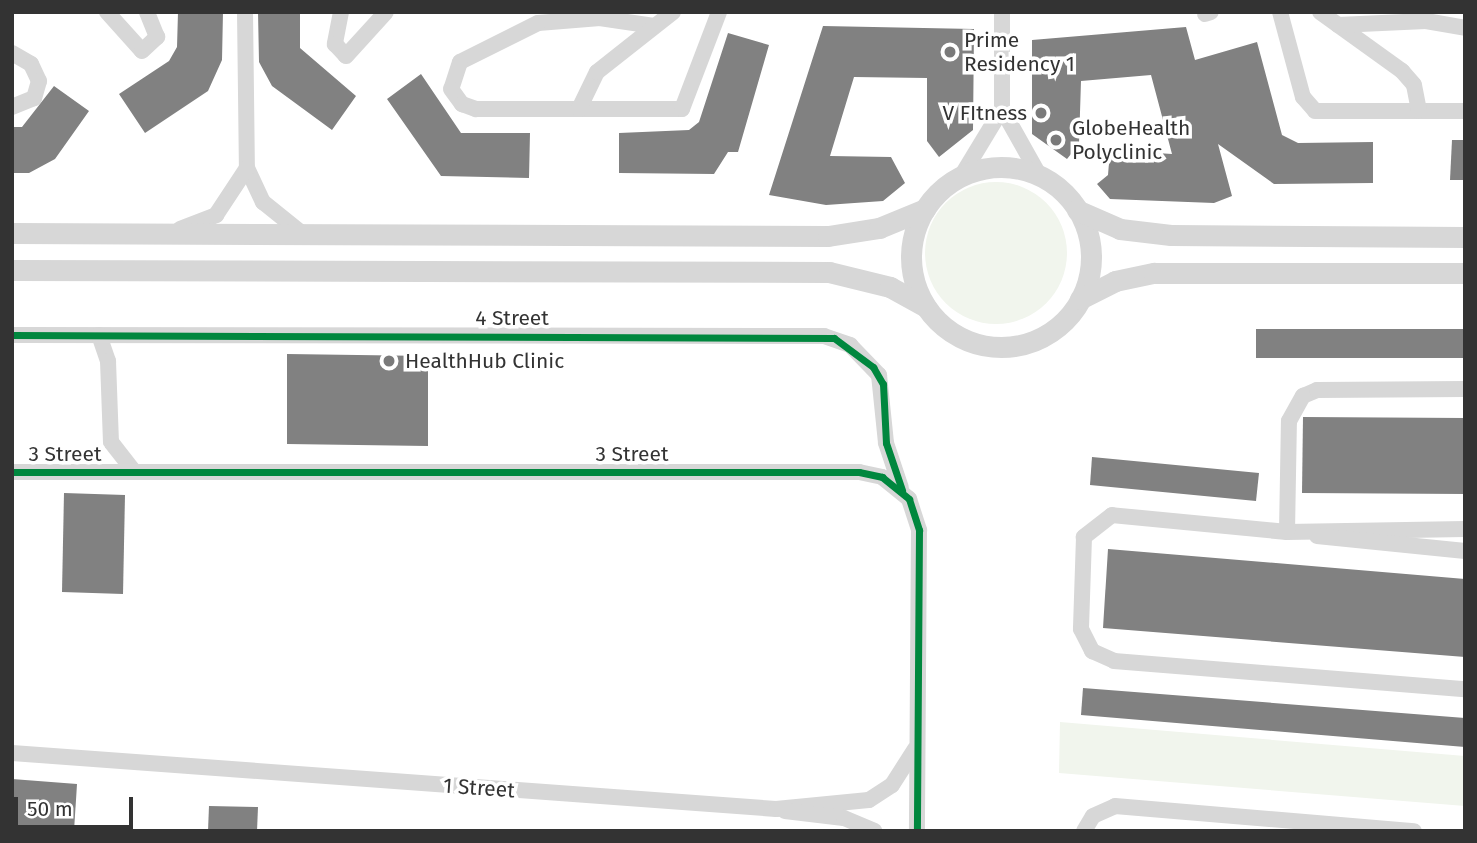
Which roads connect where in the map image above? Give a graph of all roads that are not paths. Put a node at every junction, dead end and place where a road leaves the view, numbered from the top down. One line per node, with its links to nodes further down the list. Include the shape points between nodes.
1 (107, 12): 2 (street, via 142,51 158,37)
2 (148, 12)
3 (245, 12): 20 (street)
4 (341, 12): 5 (street, via 335,44 346,55)
5 (386, 12)
6 (673, 12): 12 (street)
7 (719, 12): 16 (street, via 686,106)
8 (1002, 12): 17 (street)
9 (1280, 12): 18 (street, via 1310,108)
10 (1320, 12): 11 (street)
11 (1338, 25): 13 (street, via 1426,21); 18 (street, via 1409,77)
12 (653, 26): 16 (street, via 597,72); 16 (street, via 600,18 538,23 465,59 451,78 453,95 468,108)
13 (1465, 28)
14 (12, 53): 15 (street, via 31,64 39,80 34,98)
15 (12, 107)
16 (579, 109)
17 (1002, 109): 21 (street); 22 (street)
18 (1419, 111): 19 (street)
19 (1465, 111)
20 (247, 168): 26 (street, via 216,215); 27 (street, via 263,202)
21 (1039, 175): 22 (street, via 1000,167); 24 (street)
22 (962, 176): 23 (street)
23 (925, 209): 27 (street, via 879,228 828,236); 32 (street, via 911,258)
24 (1077, 209): 28 (street, via 1120,229 1171,235); 31 (street, via 1091,254)
25 (12, 233): 26 (street)
26 (165, 234): 27 (street)
27 (304, 235)
28 (1465, 237)
29 (12, 270): 32 (street, via 829,272 880,283)
30 (1465, 273): 31 (street, via 1154,273 1115,281)
31 (1080, 299): 32 (street, via 1046,335 999,347 952,333)
32 (926, 307)
33 (12, 335): 34 (street, 4 Street)
34 (99, 335): 36 (street, via 108,360 108,432); 38 (street, 4 Street, via 834,338 873,367 883,384 886,443)
35 (1465, 390): 40 (street, via 1317,390 1303,396 1289,421)
36 (134, 471): 37 (street, 3 Street); 38 (street, 3 Street, via 859,472)
37 (12, 472)
38 (902, 490): 44 (street, via 919,530)
39 (1465, 529): 41 (street)
40 (1287, 532): 41 (street); 43 (street, via 1139,518 1109,526 1094,539 1086,587 1092,634 1100,648 1123,660)
41 (1305, 533): 42 (street)
42 (1465, 551)
43 (1465, 689)
44 (917, 743): 46 (street, 1 Street, via 898,778 877,796); 48 (street)
45 (12, 753): 46 (street, 1 Street)
46 (776, 809): 47 (street, via 844,818)
47 (874, 831)
48 (917, 831)
49 (1084, 831): 50 (street, via 1093,816 1115,806)
50 (1414, 831)

